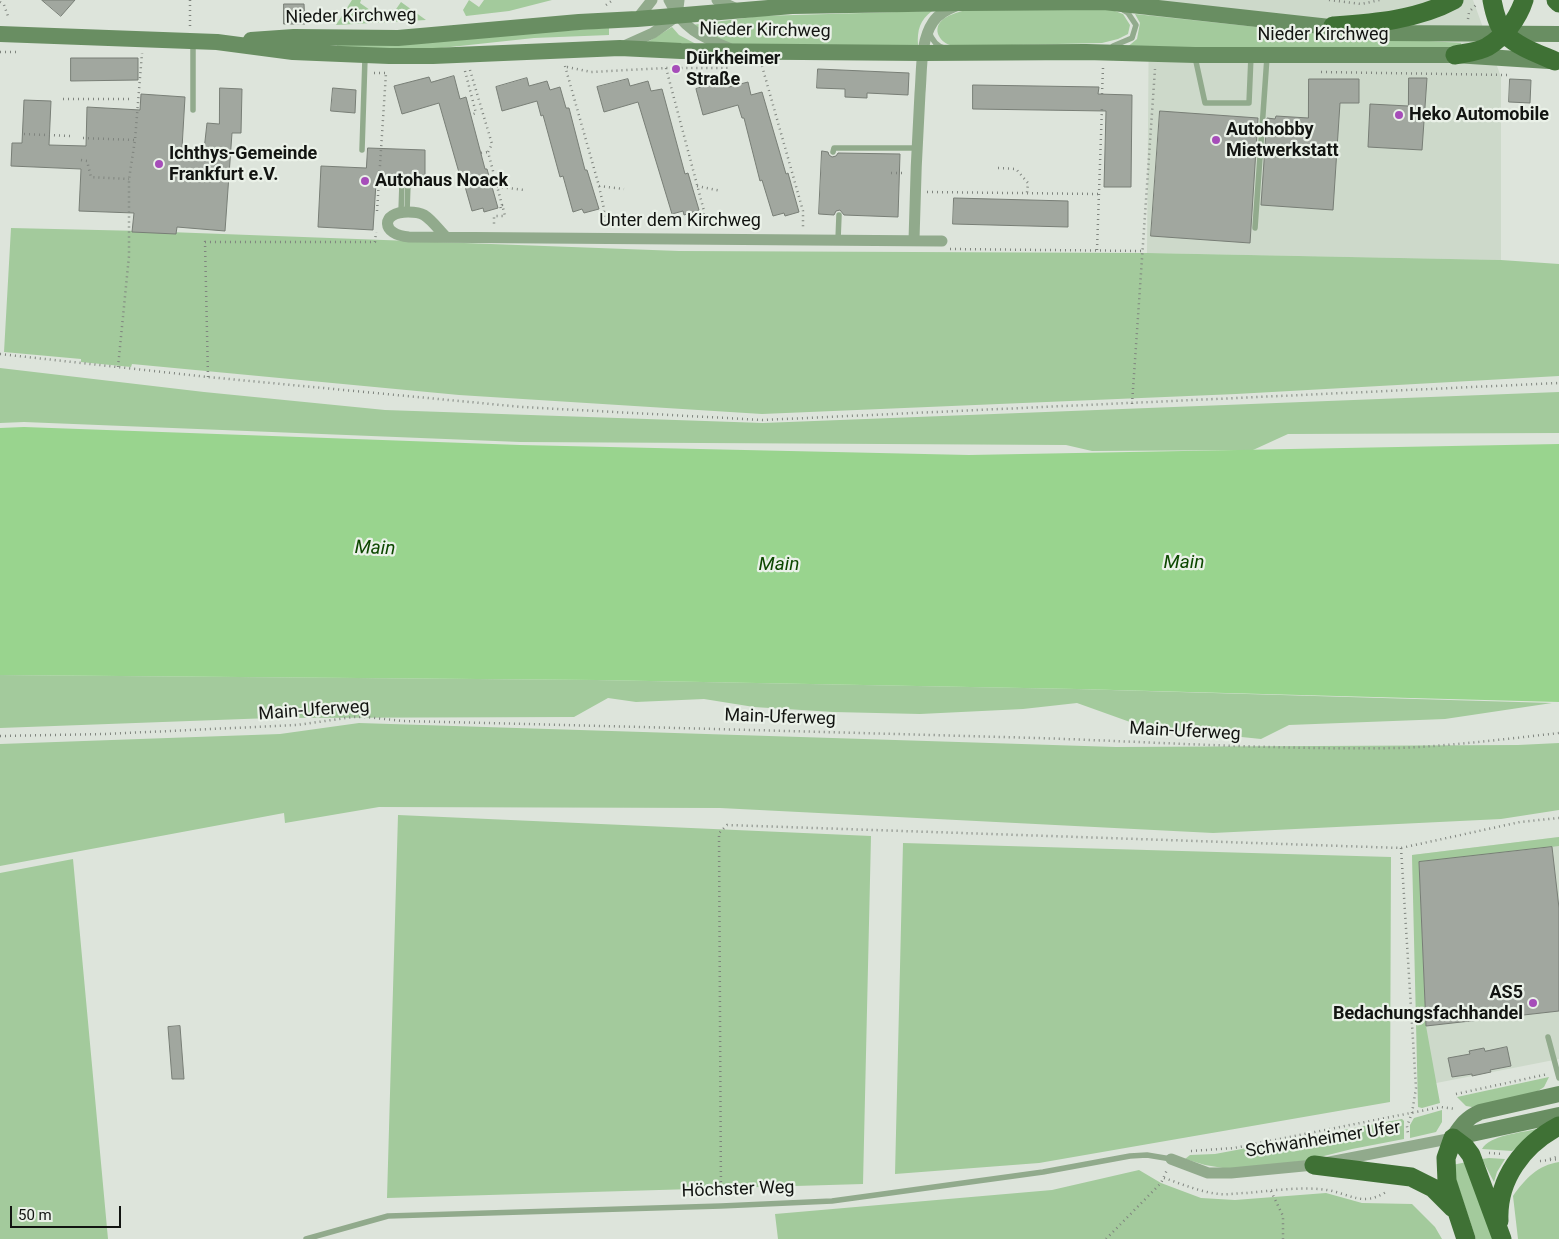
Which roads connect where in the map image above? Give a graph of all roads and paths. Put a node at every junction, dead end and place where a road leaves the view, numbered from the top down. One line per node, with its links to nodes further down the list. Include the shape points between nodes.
1 (190, 0): 26 (path)
2 (652, 0): 18 (street)
3 (669, 0): 15 (street)
4 (717, 0): 16 (street)
5 (1329, 0): 6 (path, via 1361,4)
6 (1380, 0)
7 (1454, 0): 20 (highway, via 1408,17)
8 (1524, 0): 22 (highway)
9 (1556, 0): 14 (highway)
10 (1485, 1): 19 (path, via 1468,12); 22 (highway)
11 (0, 2): 17 (path)
12 (965, 2): 13 (main road, Nieder Kirchweg); 16 (main road, Nieder Kirchweg, via 792,6); 21 (street, Nieder Kirchweg, via 946,10)
13 (1104, 2): 20 (main road, Nieder Kirchweg); 34 (lane, Nieder Kirchweg, via 1128,13 1136,25 1132,38 1118,45)
14 (1559, 3)
15 (678, 8): 16 (main road, Nieder Kirchweg); 18 (main road, Nieder Kirchweg); 29 (street, via 654,32); 30 (street, via 705,38)
16 (741, 11)
17 (9, 19)
18 (637, 19): 28 (main road, Nieder Kirchweg, via 589,21)
19 (1468, 20)
20 (1333, 26): 22 (main road, Nieder Kirchweg, via 1384,33)
21 (928, 30): 33 (lane, Nieder Kirchweg, via 940,47); 35 (street, Nieder Kirchweg)
22 (1504, 33): 24 (main road, Nieder Kirchweg); 38 (highway, via 1485,48); 40 (highway, via 1523,47)
23 (0, 34): 25 (main road, Nieder Kirchweg)
24 (1559, 34)
25 (143, 39): 26 (main road, Nieder Kirchweg); 58 (path)
26 (193, 40): 27 (main road, Nieder Kirchweg); 53 (lane)
27 (217, 42): 28 (main road, Nieder Kirchweg, via 294,37 398,38); 39 (main road, Nieder Kirchweg, via 293,52)
28 (433, 46): 29 (main road, Nieder Kirchweg); 39 (main road, Nieder Kirchweg)
29 (620, 48): 30 (main road, Nieder Kirchweg)
30 (735, 50): 35 (main road, Nieder Kirchweg)
31 (0, 52): 32 (path)
32 (5, 52)
33 (958, 52): 34 (main road, Nieder Kirchweg); 35 (main road, Nieder Kirchweg)
34 (1086, 52): 36 (main road, Nieder Kirchweg)
35 (923, 53): 59 (street)
36 (1195, 55): 37 (main road, Nieder Kirchweg); 37 (lane, via 1205,103 1249,103)
37 (1259, 55): 38 (main road, Nieder Kirchweg); 84 (lane)
38 (1455, 55): 40 (main road, Nieder Kirchweg)
39 (365, 56): 60 (lane)
40 (1557, 61)
41 (761, 65): 89 (path, via 802,210)
42 (565, 66): 72 (path)
43 (666, 68): 73 (path)
44 (1103, 68): 49 (path)
45 (1154, 69): 94 (path)
46 (470, 70): 61 (path, via 492,144)
47 (465, 71): 54 (path, via 476,113)
48 (386, 73): 82 (path)
49 (1102, 94)
50 (130, 99): 51 (path)
51 (63, 100)
52 (1102, 107): 79 (path)
53 (193, 110)
54 (471, 115)
55 (24, 134): 56 (path)
56 (71, 136)
57 (83, 138): 58 (path)
58 (135, 140): 68 (path)
59 (916, 148): 62 (lane, via 834,148); 77 (street)
60 (362, 150)
61 (488, 152): 63 (path); 71 (path)
62 (833, 152)
63 (481, 153)
64 (81, 160): 68 (path, via 87,161 91,178)
65 (998, 168): 78 (path, via 1016,169 1028,183)
66 (891, 173): 67 (path)
67 (900, 173)
68 (129, 179): 96 (path, via 129,256)
69 (405, 183): 81 (lane)
70 (492, 186): 71 (path)
71 (498, 186): 74 (path); 87 (path, via 505,216 494,216)
72 (599, 186): 75 (path); 88 (path, via 604,208)
73 (697, 186): 76 (path); 80 (path)
74 (524, 190)
75 (624, 190)
76 (721, 191)
77 (915, 191): 78 (path); 91 (street)
78 (1027, 193): 79 (path)
79 (1098, 194): 93 (path)
80 (703, 208)
81 (404, 212): 86 (street, via 425,215); 86 (street, Unter dem Kirchweg, via 390,217 387,223 392,233)
82 (377, 213)
83 (839, 215): 90 (lane)
84 (1255, 228)
85 (376, 230): 97 (path, via 375,242 205,242)
86 (446, 237): 87 (street, Unter dem Kirchweg)
87 (493, 237): 88 (street, Unter dem Kirchweg)
88 (604, 238): 89 (street, Unter dem Kirchweg)
89 (803, 240): 90 (street, Unter dem Kirchweg)
90 (838, 240): 91 (street, Unter dem Kirchweg)
91 (914, 240): 92 (street, Unter dem Kirchweg)
92 (942, 241): 93 (path, via 952,250)
93 (1097, 251): 94 (path)
94 (1142, 251): 99 (path)
95 (0, 354): 96 (path)
96 (118, 367): 97 (path)
97 (208, 378): 99 (path, via 522,407 763,420)
98 (1559, 384): 99 (path)
99 (1132, 404)
100 (1559, 733): 101 (path, Main-Uferweg, via 1400,748 1248,747 403,721 366,717 297,725)
101 (0, 736)
102 (1559, 818): 103 (path, via 1520,822)
103 (1401, 848): 110 (path, via 1416,1088); 123 (path, via 727,825 719,833)
104 (1548, 1037): 106 (lane)
105 (1550, 1074): 107 (path)
106 (1559, 1078)
107 (1456, 1094)
108 (1559, 1094): 114 (main road, via 1480,1112 1461,1124)
109 (1441, 1107): 110 (path)
110 (1412, 1114): 113 (path, via 1407,1126); 118 (path, via 1234,1148 1186,1152)
111 (1559, 1115): 114 (main road, Schwanheimer Ufer)
112 (1559, 1126): 125 (highway, via 1525,1150 1512,1168 1500,1202)
113 (1408, 1138)
114 (1453, 1138): 120 (street, Schwanheimer Ufer); 124 (highway, via 1446,1158 1447,1180); 125 (highway, via 1472,1154)
115 (1488, 1153): 116 (path)
116 (1509, 1155)
117 (1559, 1158): 119 (path, via 1544,1162)
118 (1170, 1159): 120 (street, Schwanheimer Ufer, via 1208,1173); 123 (lane, Höchster Weg, via 1130,1156 1043,1172 832,1201)
119 (1535, 1160)
120 (1314, 1165): 124 (highway, via 1411,1178 1433,1188)
121 (1391, 1188): 122 (path, via 1377,1198 1365,1200 1328,1190)
122 (1271, 1191): 127 (path, via 1203,1192 1164,1178); 128 (path, via 1283,1216)
123 (721, 1206): 126 (lane, Höchster Weg, via 388,1216)
124 (1457, 1212): 129 (highway)
125 (1501, 1233)
126 (306, 1239)
127 (1106, 1239)
128 (1284, 1239)
129 (1466, 1239)

